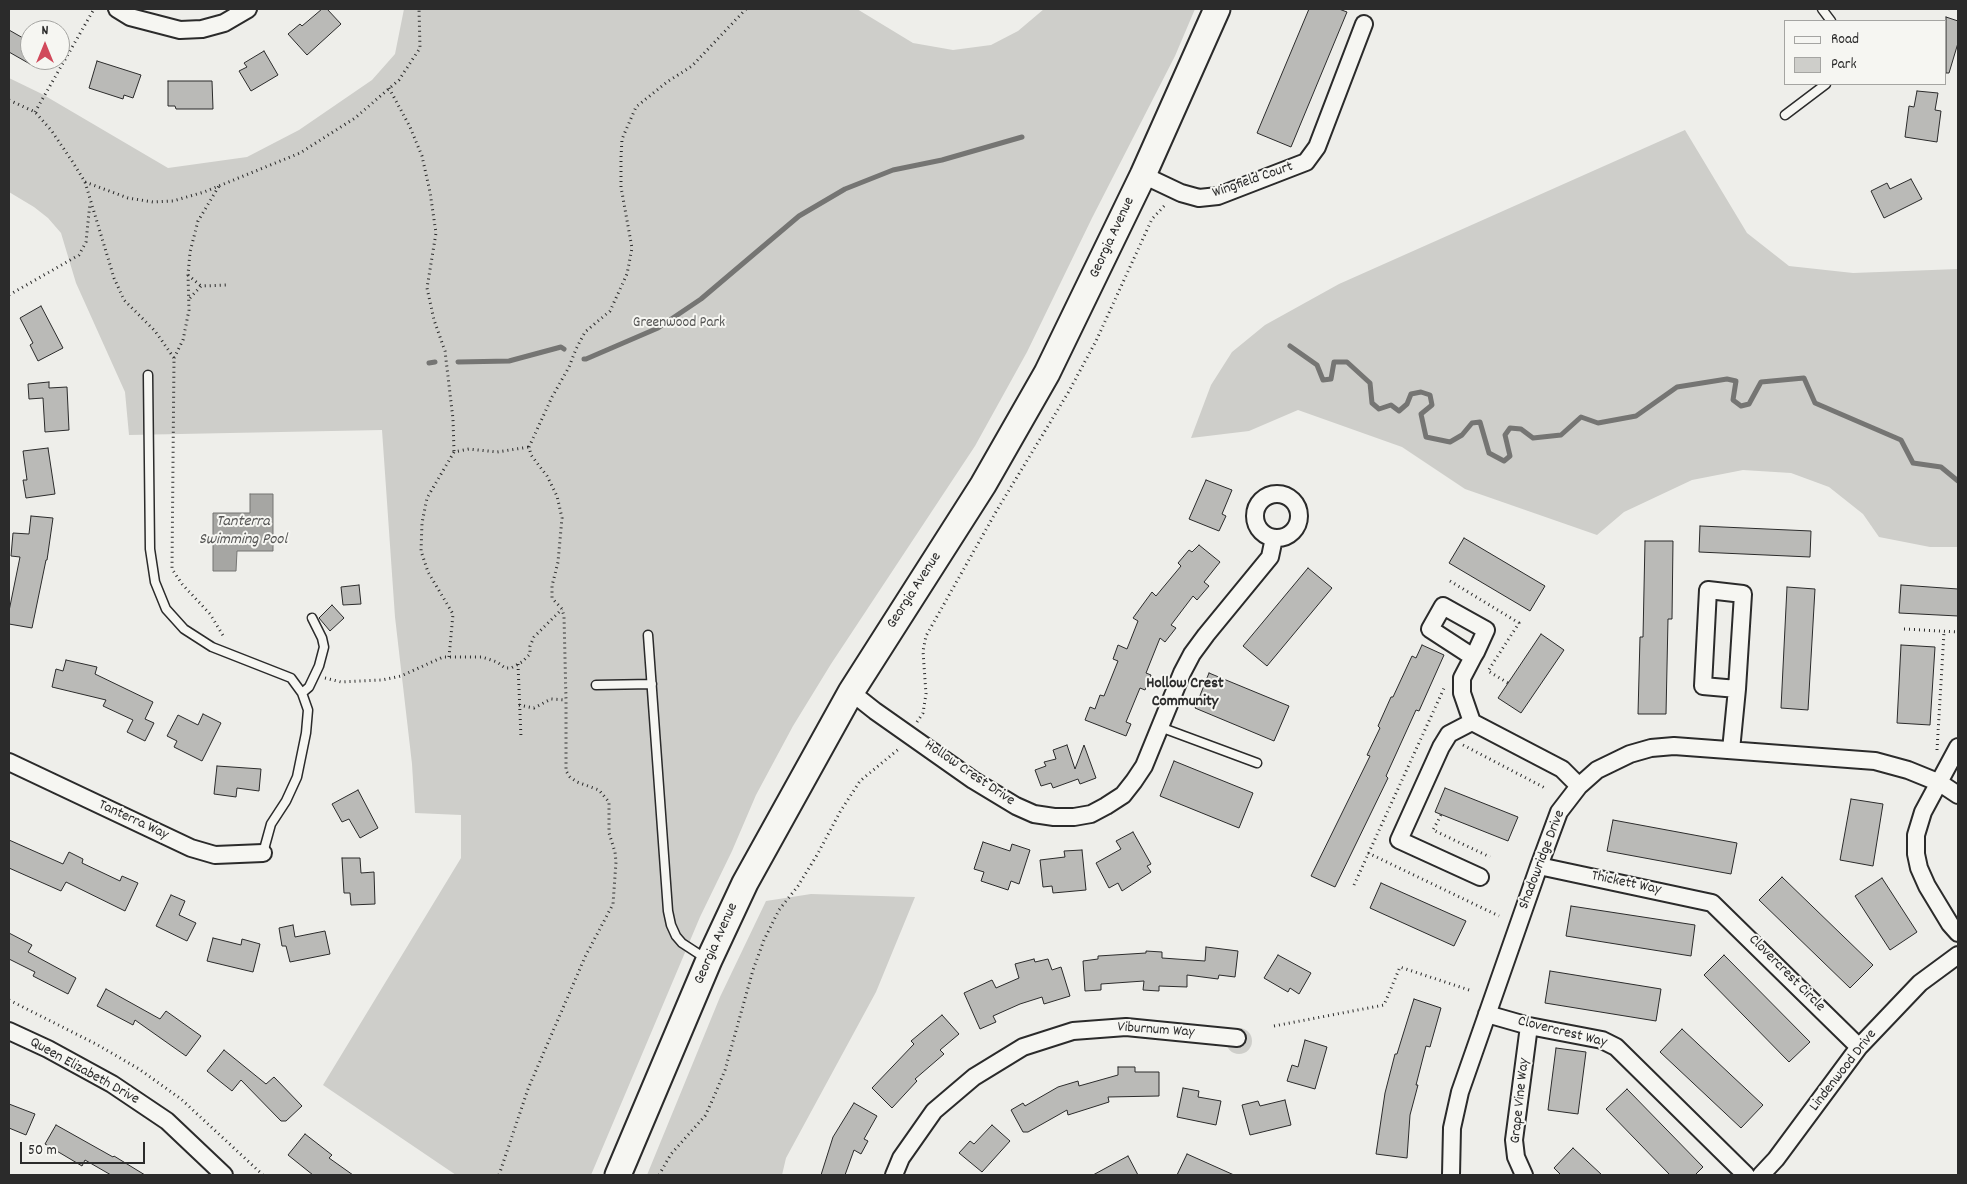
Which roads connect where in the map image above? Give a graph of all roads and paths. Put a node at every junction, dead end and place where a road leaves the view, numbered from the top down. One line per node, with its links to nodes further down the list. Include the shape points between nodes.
1 (94, 9): 13 (path)
2 (117, 9): 3 (street, via 130,16 180,30 224,23)
3 (248, 9)
4 (419, 9): 11 (path, via 420,48 399,80)
5 (746, 9): 27 (path, via 692,66 636,107 622,139 621,187 632,248 627,274 610,311 585,332)
6 (1217, 9): 15 (main road, Georgia Avenue)
7 (1822, 9): 8 (lane)
8 (1829, 20)
9 (1364, 24): 15 (street, Wingfield Court, via 1317,147 1306,162 1218,196 1199,198)
10 (1825, 85): 14 (lane)
11 (389, 88): 17 (path, via 355,118 300,153); 28 (path, via 422,156 430,192 436,234 427,288 445,350)
12 (9, 100): 13 (path)
13 (35, 112): 16 (path, via 51,130)
14 (1785, 115)
15 (1143, 176): 45 (main road, Georgia Avenue, via 1029,406)
16 (85, 182): 17 (path, via 128,198 153,202 173,201); 18 (path)
17 (220, 186): 20 (path, via 198,221)
18 (90, 200): 23 (path, via 86,242 79,255); 25 (path, via 124,300 155,331)
19 (1166, 204): 50 (path, via 1152,219 1068,393 926,636 923,651 926,694 923,712)
20 (188, 274): 22 (path); 24 (path)
21 (228, 285): 22 (path)
22 (201, 286): 24 (path)
23 (9, 295)
24 (190, 298): 25 (path, via 183,340)
25 (174, 358): 36 (path, via 172,569 210,614)
26 (148, 375): 46 (lane, via 150,549 155,582 166,609 184,629 212,647 291,678)
27 (529, 447): 28 (path, via 497,452 469,449); 30 (path, via 557,496 562,518 552,598)
28 (454, 452): 37 (path, via 427,498 421,540 428,572 453,614)
29 (1274, 538): 51 (street, Hollow Crest Drive, via 1270,558 1192,654)
30 (562, 608): 39 (path, via 534,637 530,654); 47 (path)
31 (312, 618): 40 (lane, via 324,646)
32 (1904, 629): 33 (path)
33 (1944, 632): 34 (path); 57 (path)
34 (1958, 632)
35 (648, 635): 42 (lane)
36 (224, 637)
37 (449, 656): 39 (path, via 482,657 505,668); 40 (path, via 382,680 341,682)
38 (1473, 656): 49 (street, via 1462,678 1462,693)
39 (518, 664): 48 (path)
40 (316, 672): 46 (lane)
41 (1448, 678): 66 (path)
42 (652, 684): 43 (lane); 75 (lane, via 669,918 682,943)
43 (596, 685)
44 (1737, 689): 44 (street, via 1743,594 1708,590 1703,686); 56 (street)
45 (851, 692): 51 (street, Hollow Crest Drive, via 998,796 1034,814 1054,817 1091,814 1123,795 1144,766); 75 (main road, Georgia Avenue, via 745,883)
46 (302, 693): 65 (lane, via 308,710 297,777 271,824)
47 (566, 700): 48 (path, via 551,699 534,708); 86 (path, via 566,770 577,782 599,790 608,802 608,833 616,862 613,904 585,957 528,1089)
48 (519, 705): 52 (path)
49 (1472, 722): 61 (street, via 1562,769); 69 (street, via 1449,734 1399,840)
50 (916, 725)
51 (1160, 727): 59 (lane)
52 (521, 738)
53 (1458, 742): 62 (path)
54 (901, 747): 88 (path, via 860,781 798,886 779,910 753,970 725,1070 713,1099 705,1116 671,1154)
55 (1958, 747): 60 (street)
56 (1731, 750): 60 (street, Shadowridge Drive, via 1875,760); 61 (street, Shadowridge Drive, via 1674,746 1651,748 1597,770)
57 (1936, 755)
58 (9, 762): 65 (street, Tanterra Way, via 191,848 216,855)
59 (1257, 763)
60 (1940, 783): 63 (street, Shadowridge Drive); 73 (street, via 1923,812 1916,836 1916,854 1927,886)
61 (1579, 786): 68 (street, Shadowridge Drive, via 1559,812)
62 (1547, 789)
63 (1958, 795)
64 (1442, 815): 67 (path, via 1433,830)
65 (263, 854)
66 (1368, 854): 70 (path); 72 (path)
67 (1490, 857)
68 (1539, 866): 71 (street, Thickett Way); 78 (street, Shadowridge Drive)
69 (1480, 877)
70 (1354, 885)
71 (1712, 903): 83 (street, Clovercrest Circle)
72 (1498, 916)
73 (1958, 933)
74 (1958, 955): 83 (street, Lindenwood Drive, via 1920,983)
75 (709, 960): 87 (main road, Georgia Avenue)
76 (1472, 990): 79 (path, via 1400,968 1384,1005)
77 (9, 1000): 85 (path, via 139,1069 181,1099)
78 (1487, 1014): 80 (street, Clovercrest Way); 90 (street, Shadowridge Drive, via 1460,1092 1451,1137)
79 (1274, 1026)
80 (1529, 1026): 91 (street, Grape Vine Way, via 1514,1140 1516,1157); 92 (street, Clovercrest Way, via 1602,1040 1616,1047)
81 (9, 1031): 84 (street, Queen Elizabeth Drive, via 112,1084 167,1121)
82 (1237, 1038): 89 (street, Viburnum Way, via 1126,1027 1073,1031 1023,1047 974,1077 934,1111 901,1158)
83 (1859, 1047): 93 (street, Lindenwood Drive, via 1776,1160)
84 (224, 1175)
85 (263, 1175)
86 (499, 1175)
87 (618, 1175)
88 (659, 1175)
89 (894, 1175)
90 (1451, 1175)
91 (1524, 1175)
92 (1746, 1175)
93 (1761, 1175)

